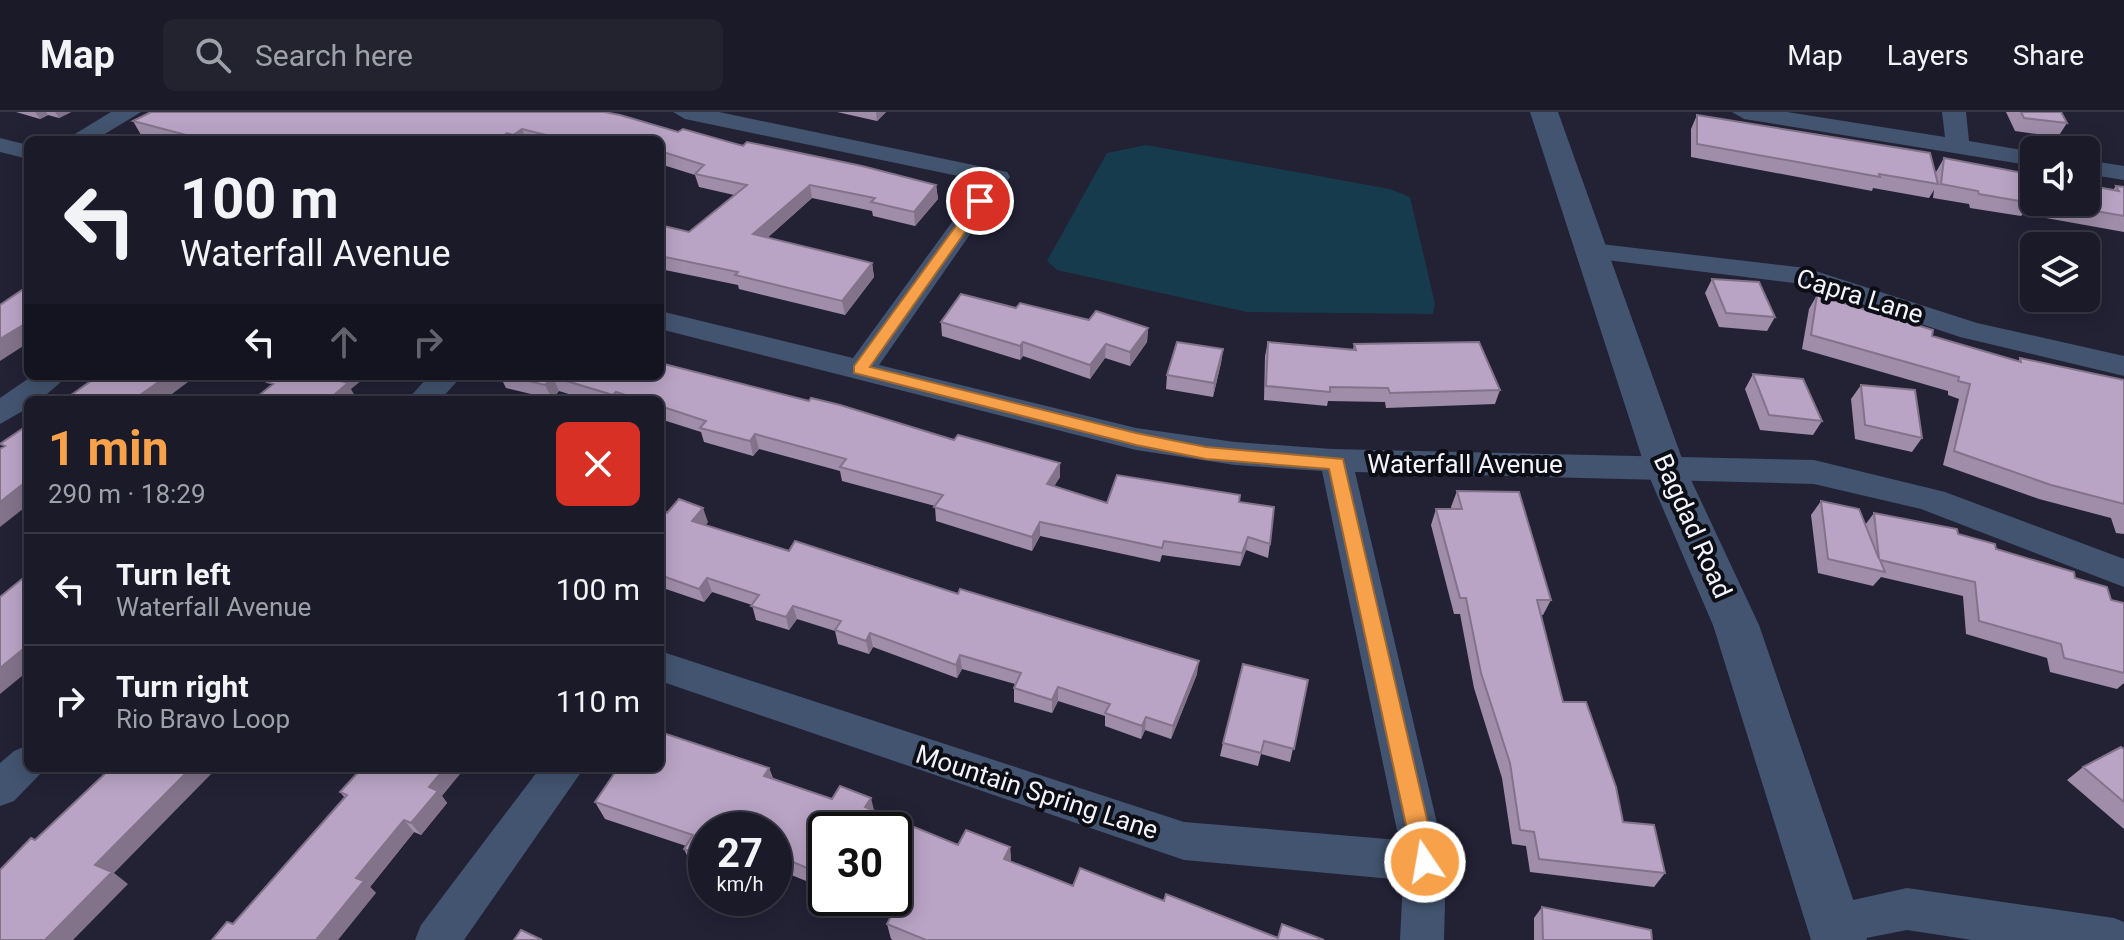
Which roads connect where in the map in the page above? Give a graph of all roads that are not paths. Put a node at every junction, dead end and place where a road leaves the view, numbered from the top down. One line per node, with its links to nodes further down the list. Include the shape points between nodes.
1 (129, 112): 6 (street)
2 (685, 112): 16 (street, via 998,177)
3 (1544, 112): 13 (street, Bagdad Road)
4 (1744, 112): 8 (street)
5 (1954, 112): 8 (street)
6 (84, 136)
7 (0, 145): 9 (street)
8 (1958, 146): 10 (street)
9 (24, 151)
10 (2020, 157)
11 (2100, 169): 12 (street)
12 (2124, 173)
13 (1592, 251): 15 (street, Capra Lane, via 1806,276 1970,331); 24 (street, Bagdad Road)
14 (664, 321): 16 (street, Waterfall Avenue)
15 (2124, 366)
16 (860, 370): 23 (street, Waterfall Avenue, via 1206,453)
17 (47, 380): 20 (street)
18 (443, 380): 21 (street)
19 (24, 396): 22 (street)
20 (24, 396)
21 (426, 396)
22 (0, 413)
23 (1337, 464): 24 (street, Waterfall Avenue); 30 (street)
24 (1665, 467): 25 (street, Waterfall Avenue, via 1814,472 1892,486 1961,507); 31 (street, Bagdad Road, via 1736,625)
25 (2124, 573)
26 (664, 667): 30 (street, Mountain Spring Lane, via 1184,841)
27 (24, 767): 29 (street)
28 (561, 772): 32 (street)
29 (0, 788)
30 (1425, 862): 33 (street)
31 (1836, 932): 34 (street, via 1907,909)
32 (437, 940)
33 (1422, 940)
34 (2114, 940)

